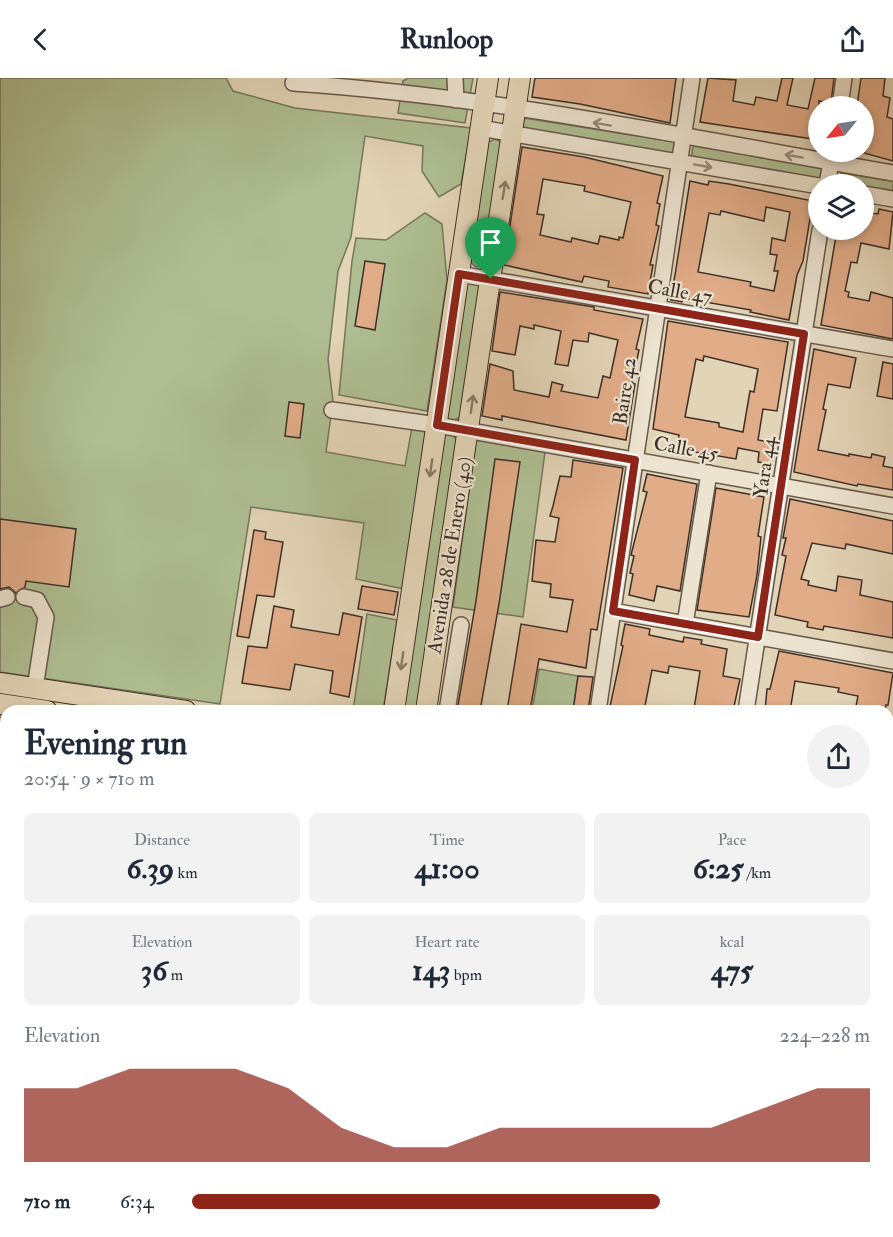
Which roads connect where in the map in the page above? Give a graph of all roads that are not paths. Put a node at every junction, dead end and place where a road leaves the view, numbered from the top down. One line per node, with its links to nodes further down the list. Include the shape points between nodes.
1 (455, 78): 8 (street)
2 (488, 78): 9 (main road, Avenida 28 de Enero (40))
3 (520, 78): 10 (main road, Avenida 28 de Enero (40))
4 (692, 78): 13 (street, Baire 42)
5 (844, 78): 7 (street)
6 (293, 83): 8 (street)
7 (841, 96)
8 (456, 100): 9 (street)
9 (484, 104): 10 (street); 11 (main road, Avenida 28 de Enero (40))
10 (516, 109): 12 (main road, Avenida 28 de Enero (40)); 13 (street, one-way to 10)
11 (480, 128): 12 (street); 22 (main road, Avenida 28 de Enero (40))
12 (512, 133): 15 (street); 23 (main road, Avenida 28 de Enero (40), one-way to 12)
13 (683, 138): 14 (street, one-way to 13); 15 (street, Baire 42)
14 (808, 154)
15 (680, 162): 18 (street, one-way to 18); 24 (street, Baire 42)
16 (851, 162): 17 (street)
17 (893, 173)
18 (808, 184)
19 (874, 196): 20 (street)
20 (893, 199)
21 (818, 240): 25 (street, Yara 44)
22 (459, 274): 23 (street, Calle 47); 28 (main road, Avenida 28 de Enero (40))
23 (491, 279): 24 (street, Calle 47); 29 (main road, Avenida 28 de Enero (40), one-way to 23)
24 (657, 308): 25 (street, Calle 47); 30 (street, Baire 42)
25 (804, 334): 26 (street, Calle 47); 32 (street, Yara 44)
26 (893, 349)
27 (332, 410): 28 (street, Calle 45)
28 (437, 425): 29 (street, Calle 45); 43 (main road, Avenida 28 de Enero (40), one-way to 43)
29 (468, 431): 30 (street, Calle 45); 44 (main road, Avenida 28 de Enero (40))
30 (635, 460): 31 (street, Calle 45); 35 (street, Baire 42)
31 (709, 474): 32 (street, Calle 45); 36 (street)
32 (783, 487): 33 (street, Calle 45); 38 (street, Yara 44)
33 (893, 506)
34 (24, 597): 41 (street, via 37,600 46,617)
35 (613, 611): 36 (street); 46 (street, Baire 42)
36 (685, 624): 38 (street)
37 (462, 625): 45 (street)
38 (758, 637): 39 (street); 47 (street, Yara 44)
39 (893, 661)
40 (0, 683): 41 (main road)
41 (34, 688): 42 (main road)
42 (146, 705)
43 (395, 705)
44 (427, 705)
45 (448, 705)
46 (599, 705)
47 (747, 705)

